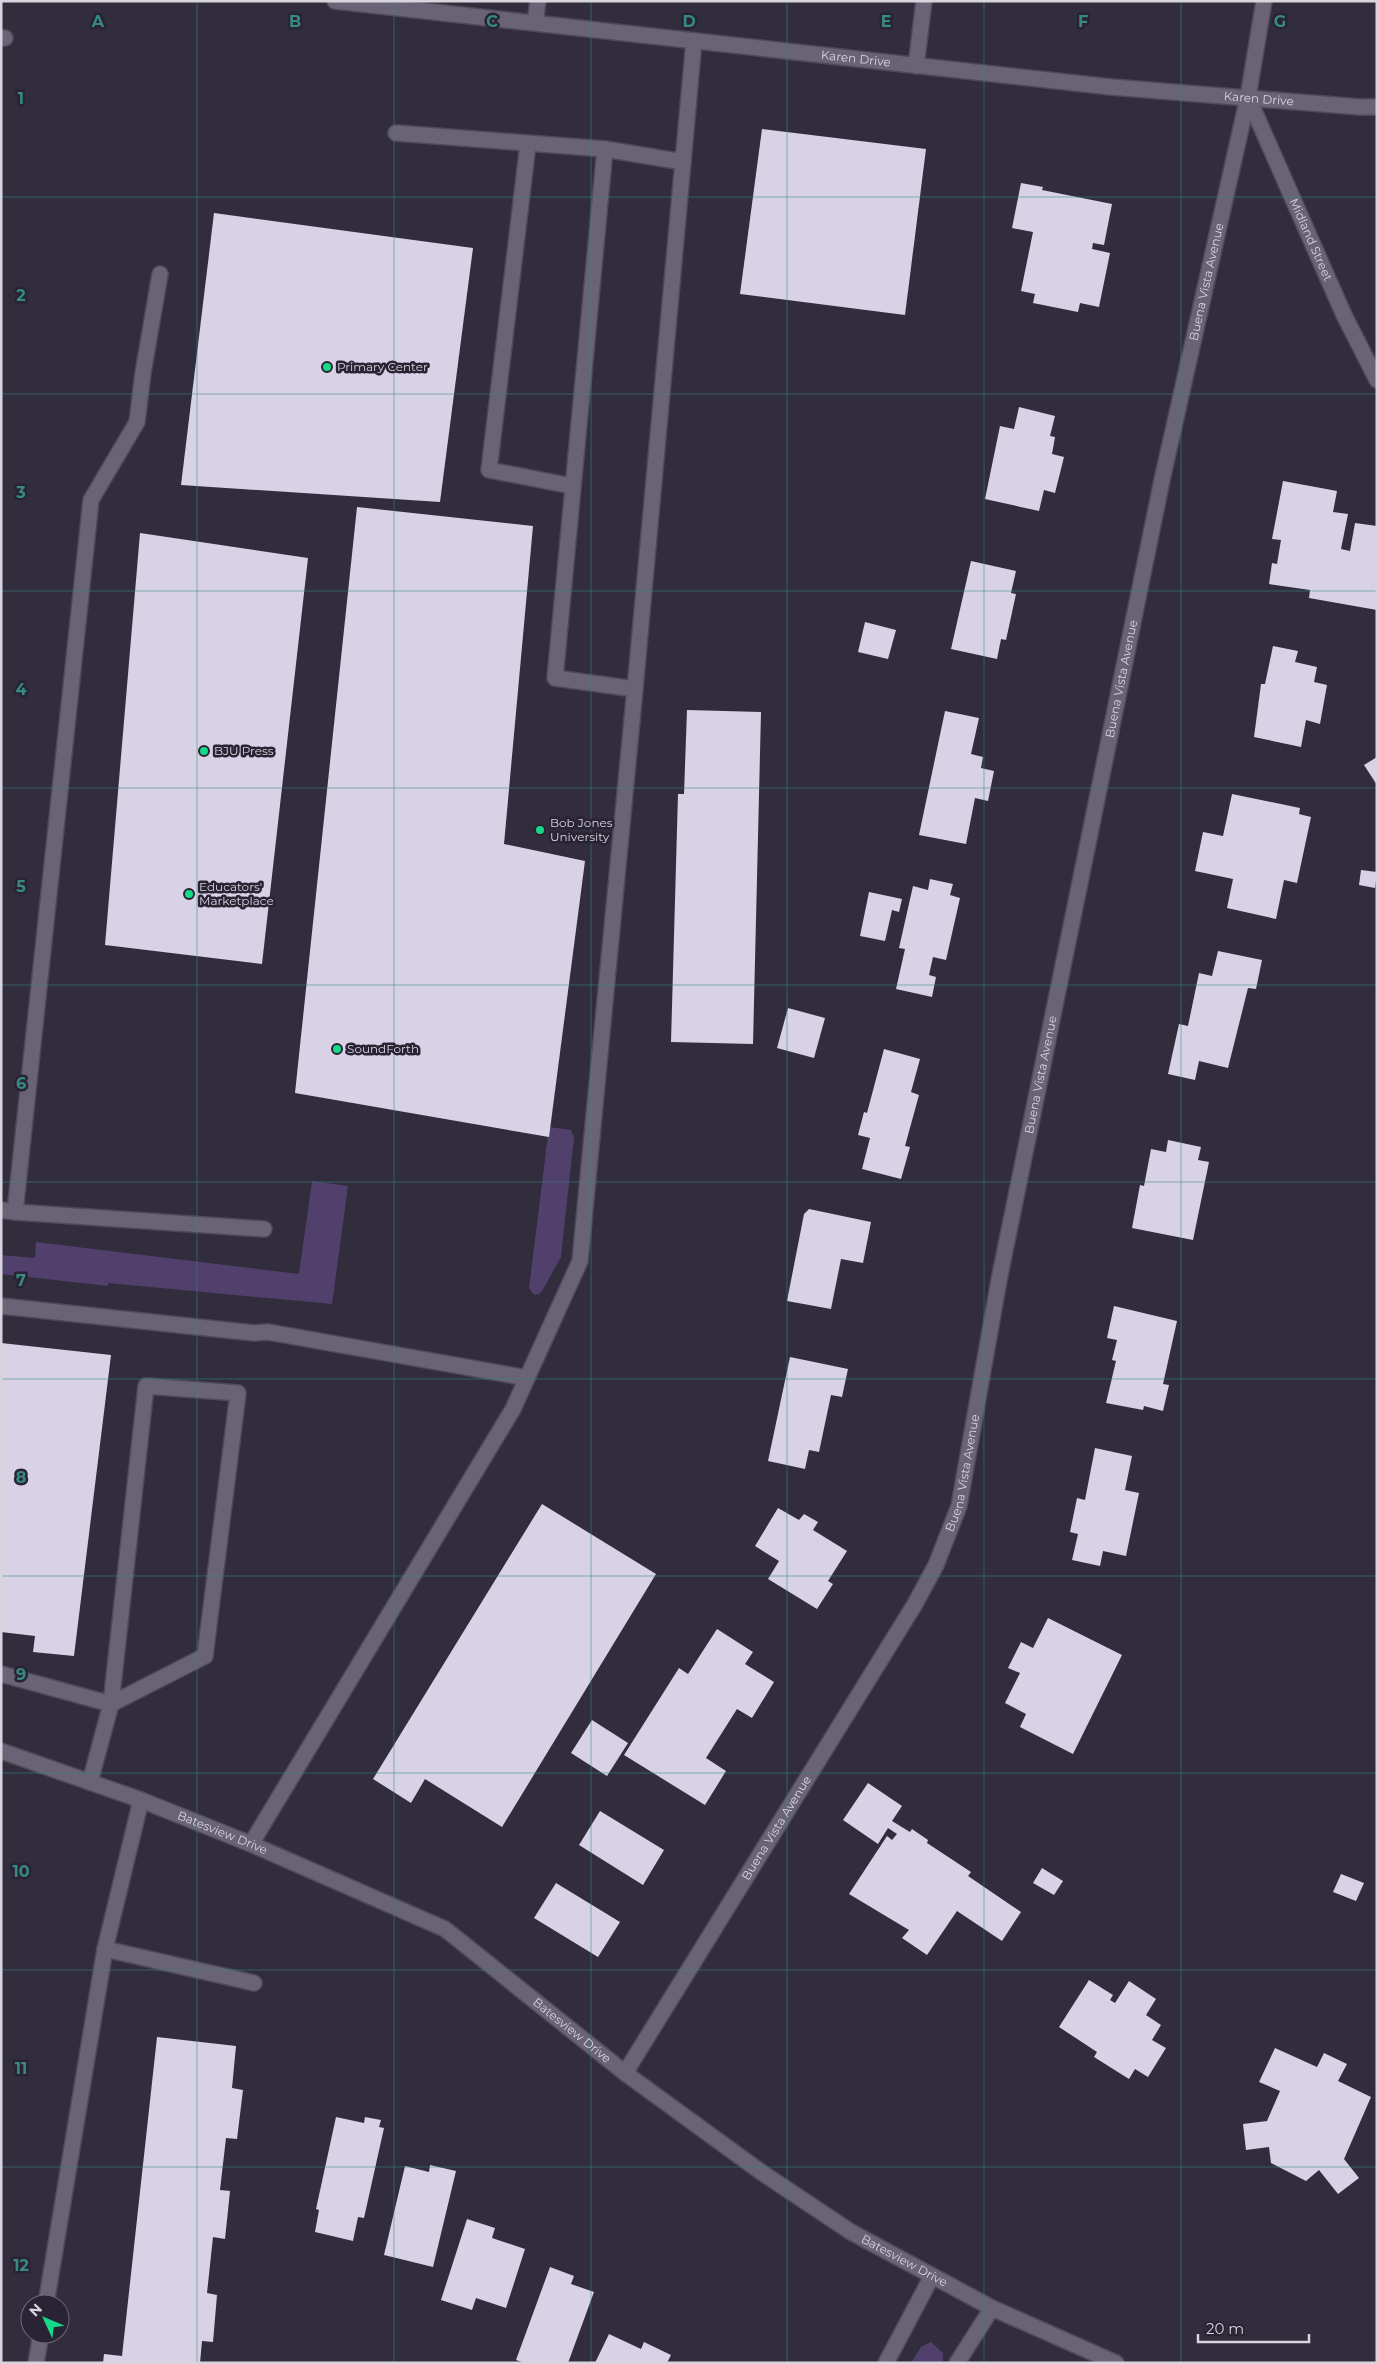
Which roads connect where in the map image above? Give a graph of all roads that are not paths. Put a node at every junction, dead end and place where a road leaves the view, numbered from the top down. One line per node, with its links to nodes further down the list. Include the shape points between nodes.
1 (335, 1): 5 (street, Karen Drive)
2 (538, 1): 5 (street)
3 (924, 1): 7 (street)
4 (1264, 1): 8 (street, Buena Vista Avenue)
5 (534, 23): 6 (street, Karen Drive)
6 (694, 41): 7 (street, Karen Drive); 13 (street)
7 (916, 66): 8 (street, Karen Drive, via 1111,87)
8 (1248, 97): 9 (street, Karen Drive); 15 (street, Midland Street, via 1344,315); 30 (street, Buena Vista Avenue, via 1162,480 999,1280 959,1506 936,1565 915,1604)
9 (1377, 106)
10 (396, 133): 11 (street)
11 (528, 144): 12 (street); 16 (street, via 489,470)
12 (605, 149): 13 (street); 16 (street)
13 (683, 162): 17 (street)
14 (160, 274): 18 (street, via 137,422 91,500)
15 (1377, 380)
16 (572, 486): 17 (street, via 555,678)
17 (635, 688): 21 (street, via 580,1261)
18 (8, 1211): 19 (street)
19 (264, 1229)
20 (1, 1306): 21 (street, via 268,1332)
21 (527, 1378): 27 (street, via 513,1409)
22 (1, 1674): 23 (street)
23 (111, 1704): 23 (street, via 146,1386 238,1393 205,1656); 25 (street)
24 (1, 1751): 25 (street, Batesview Drive)
25 (90, 1782): 26 (street, Batesview Drive)
26 (141, 1800): 27 (street, Batesview Drive); 28 (street)
27 (251, 1844): 30 (street, Batesview Drive, via 445,1929)
28 (105, 1949): 29 (street); 32 (street)
29 (254, 1983)
30 (625, 2073): 31 (street, Batesview Drive, via 837,2223)
31 (932, 2276): 33 (street, Batesview Drive); 36 (street)
32 (48, 2294)
33 (992, 2308): 37 (street); 38 (street, Batesview Drive)
34 (39, 2344): 35 (street)
35 (36, 2363)
36 (886, 2363)
37 (957, 2363)
38 (1116, 2363)

